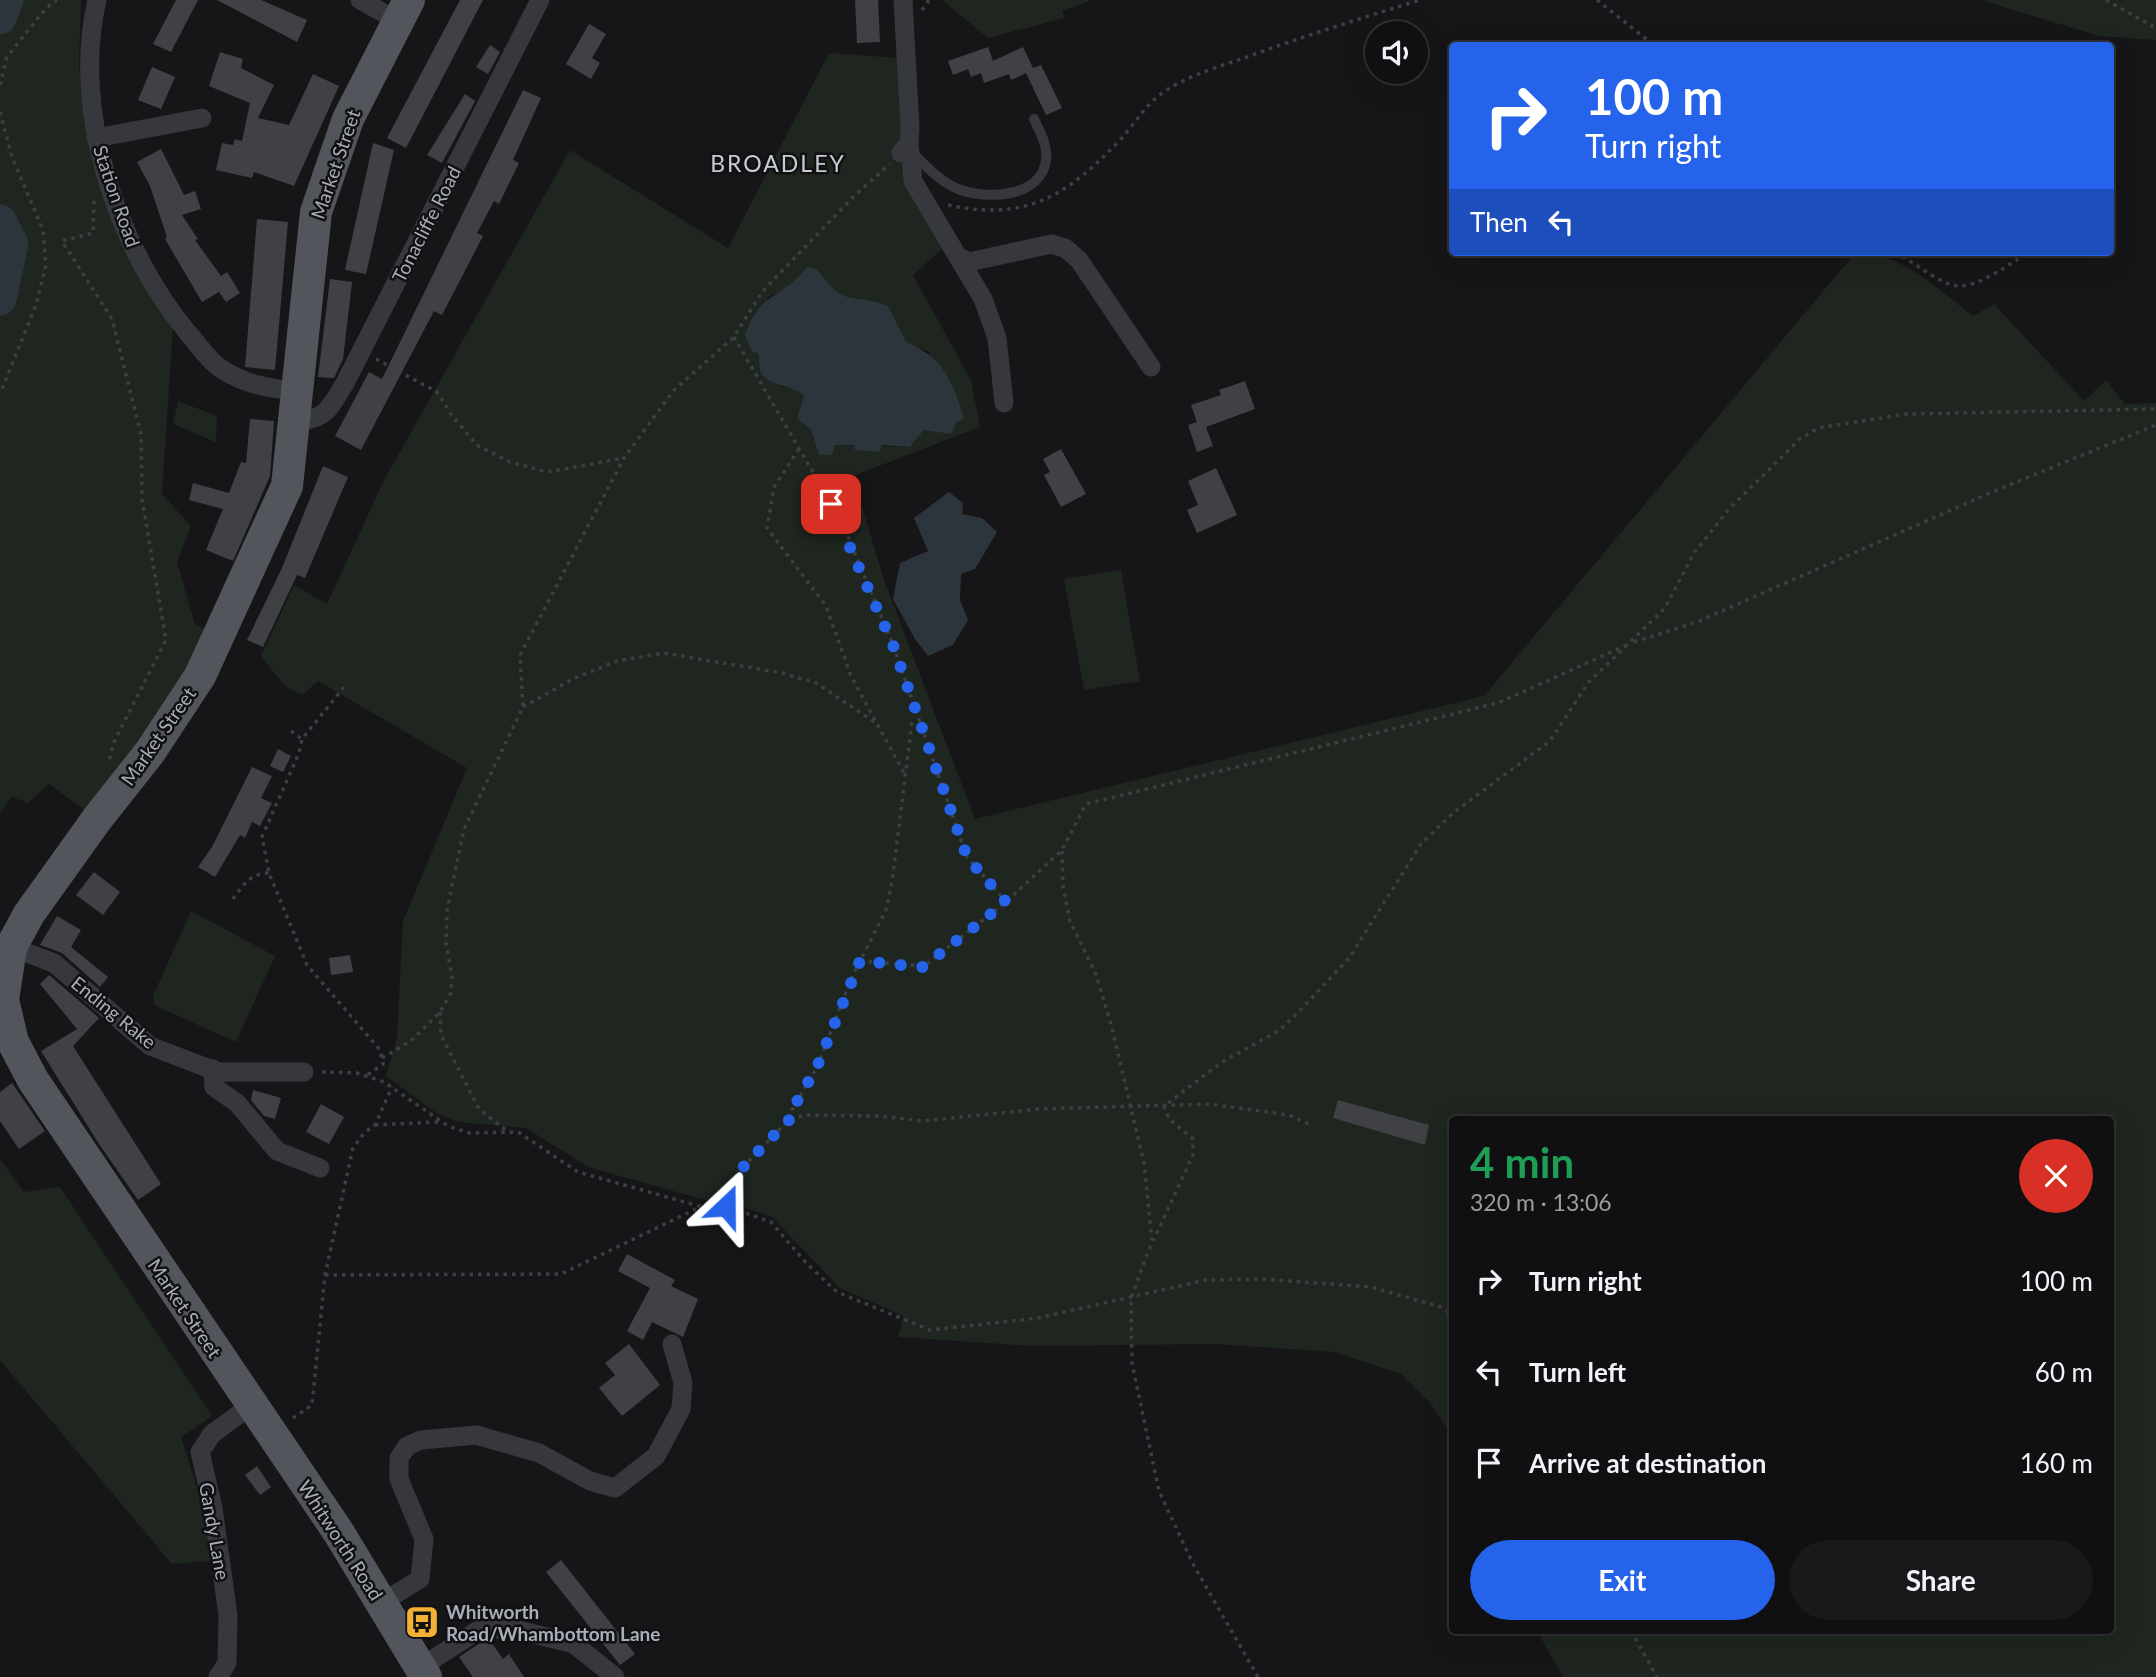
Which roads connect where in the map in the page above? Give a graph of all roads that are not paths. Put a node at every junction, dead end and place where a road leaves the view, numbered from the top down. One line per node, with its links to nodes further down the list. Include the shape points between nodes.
1 (97, 0): 8 (street, Station Road, via 91,69)
2 (360, 0): 5 (street)
3 (540, 0): 13 (street, Tonacliffe Road, via 328,412 316,419)
4 (903, 0): 9 (street)
5 (404, 10): 13 (main road, Market Street, via 348,119 316,212)
6 (202, 118): 8 (street)
7 (1034, 119): 9 (lane, via 1045,141 1041,175 1025,189 1001,195 961,190)
8 (96, 138): 13 (street, Station Road, via 124,228 170,311 217,366)
9 (906, 150): 10 (street, via 913,181)
10 (958, 257): 11 (street, via 969,262 1051,244 1065,248 1079,261); 12 (street, via 983,299 997,338)
11 (1151, 367)
12 (1004, 402)
13 (293, 406): 14 (main road, Market Street, via 287,486 200,676 150,752 29,914)
14 (11, 947): 15 (street, Ending Rake, via 54,963 150,1046); 19 (main road, Market Street, via 3,1000 13,1042 33,1080)
15 (213, 1069): 16 (street, Ending Rake); 17 (street, via 214,1087 237,1103 277,1151)
16 (304, 1072)
17 (320, 1168)
18 (672, 1344): 20 (street, via 682,1384 681,1409 656,1456 615,1488 590,1481 539,1452 476,1435 421,1440 407,1446 399,1458 399,1479 424,1539 420,1579)
19 (250, 1406): 20 (main road, Whitworth Road); 22 (street, Gandy Lane, via 212,1434 200,1452 228,1615)
20 (382, 1603): 21 (main road, Whitworth Road)
21 (423, 1672): 23 (street, via 480,1629 518,1630 575,1644)
22 (222, 1674)
23 (615, 1677)

